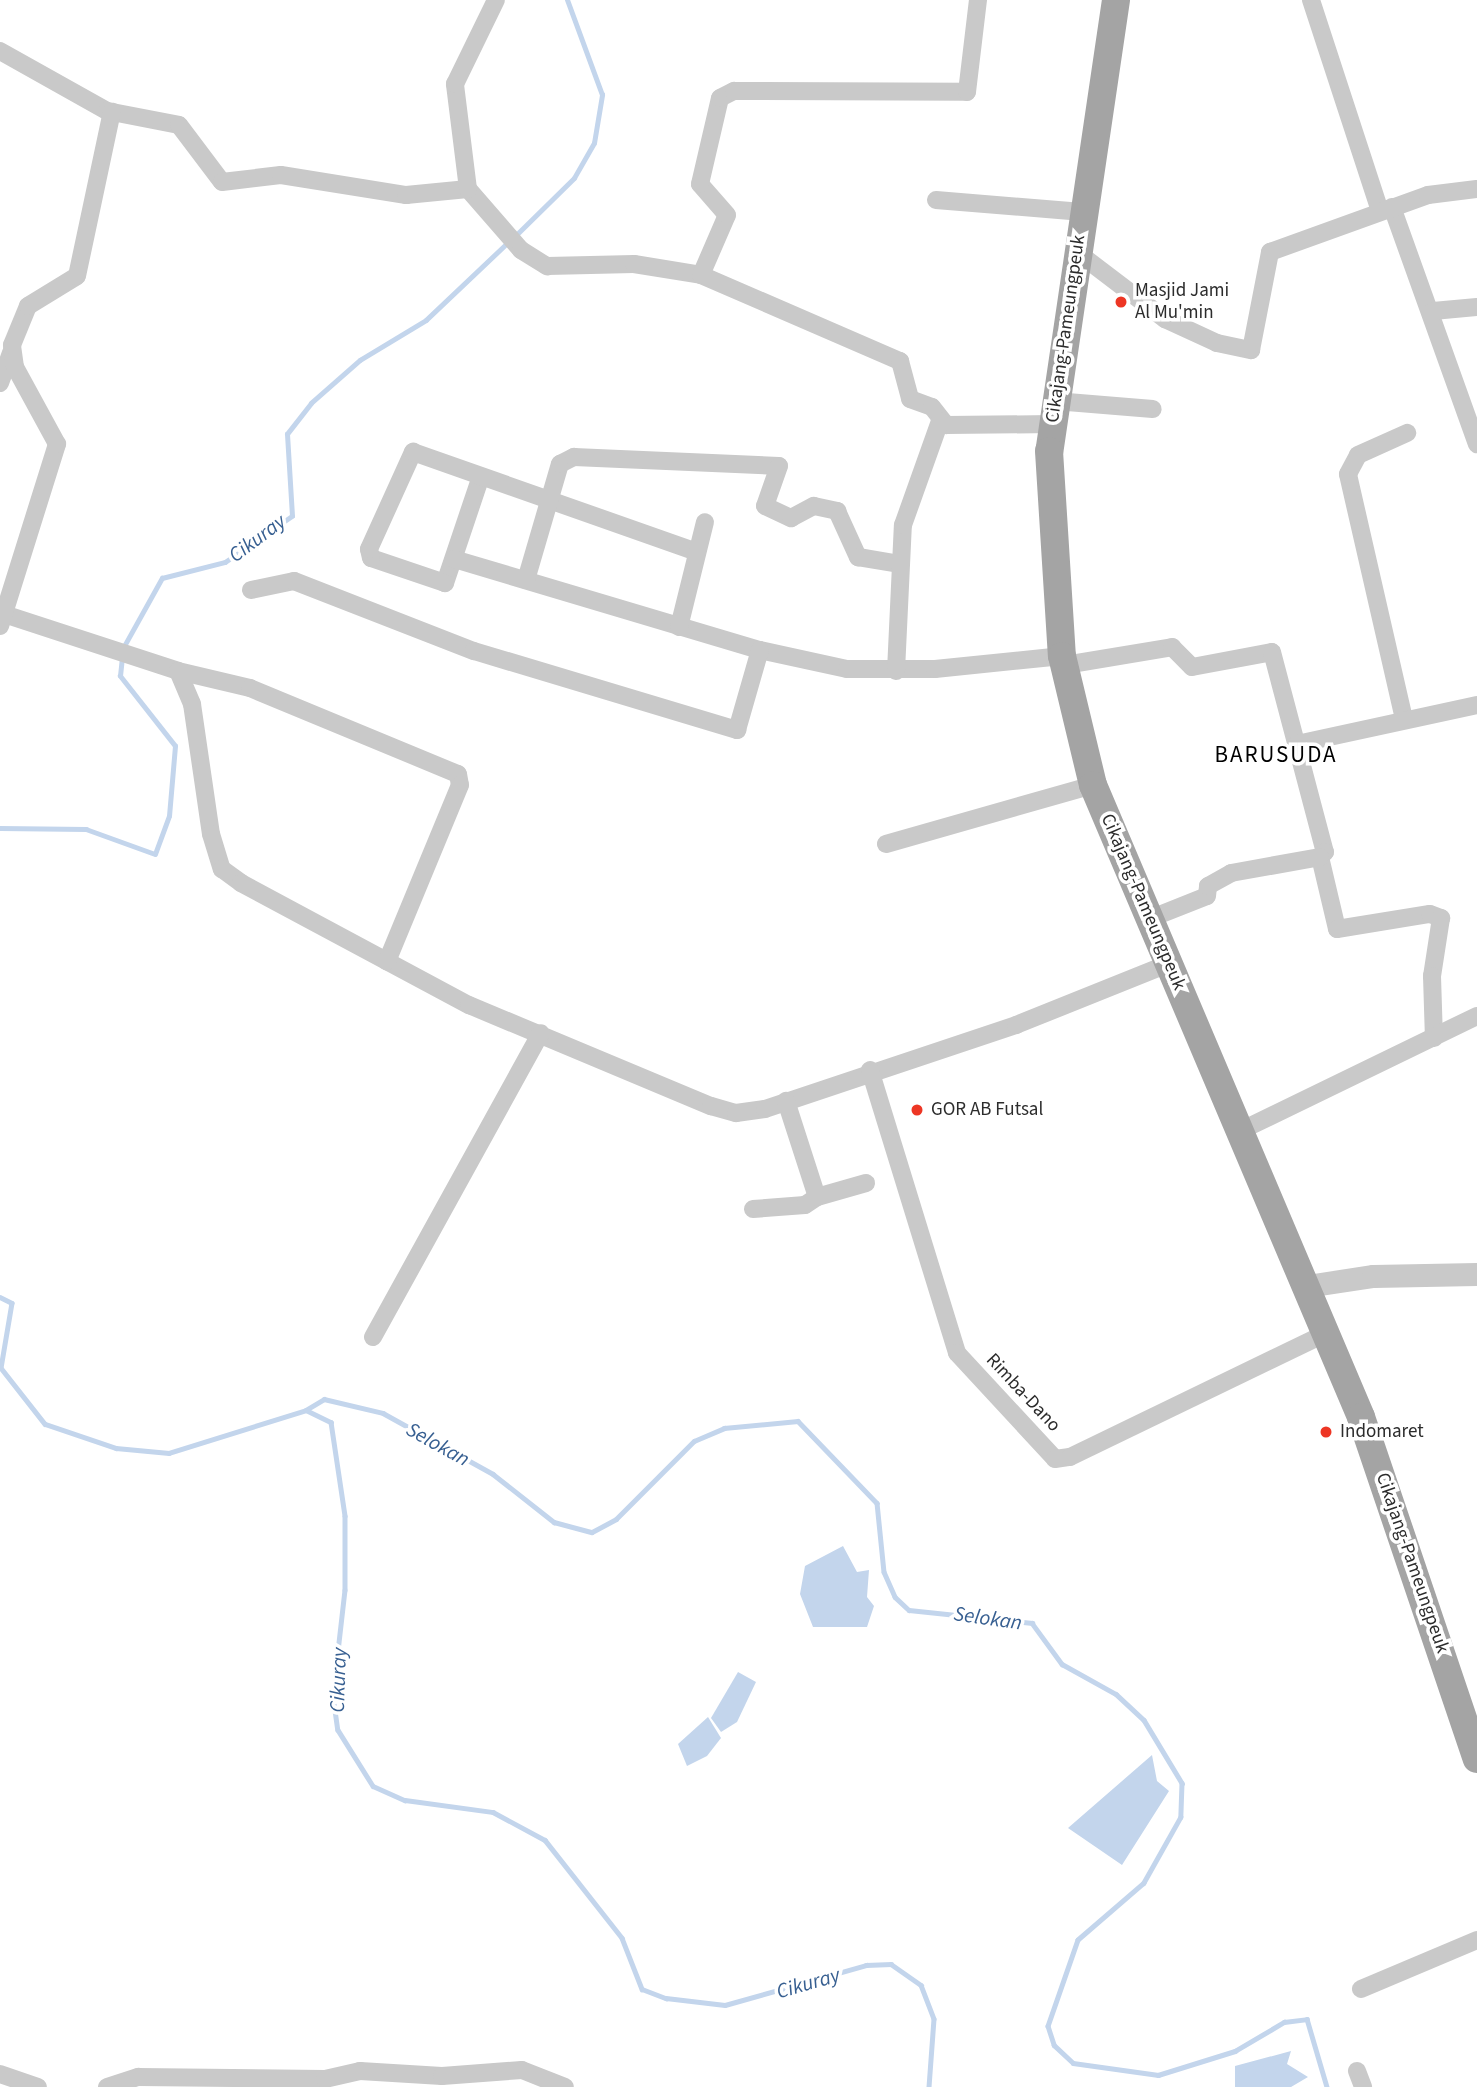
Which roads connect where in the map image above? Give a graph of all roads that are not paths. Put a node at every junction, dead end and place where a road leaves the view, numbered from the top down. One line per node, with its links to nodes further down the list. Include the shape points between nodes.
1 (496, 0): 7 (street, via 455,85)
2 (978, 0): 13 (street, via 967,92 734,91 720,98 700,184 727,215)
3 (1116, 0): 11 (main road, Cikajang-Pameungpeuk)
4 (1311, 0): 10 (street)
5 (0, 51): 6 (street)
6 (112, 113): 7 (street, via 179,125 222,182 281,175 406,195); 16 (street, via 77,276 28,306)
7 (468, 189): 13 (street, via 521,250 547,266 646,265)
8 (1477, 189): 10 (street)
9 (936, 200): 11 (street)
10 (1386, 209): 12 (street, via 1270,252 1251,350 1217,343 1165,319); 15 (street)
11 (1083, 212): 12 (main road, Cikajang-Pameungpeuk)
12 (1077, 252): 19 (main road, Cikajang-Pameungpeuk)
13 (701, 275): 20 (street, via 900,361 910,399 932,407)
14 (1477, 307): 15 (street)
15 (1433, 312): 22 (street)
16 (11, 353): 17 (street); 31 (street, via 57,444)
17 (0, 383)
18 (1153, 409): 19 (street)
19 (1054, 412): 20 (street, via 954,427); 34 (main road, Cikajang-Pameungpeuk, via 1049,520)
20 (940, 421): 28 (street, via 905,512)
21 (1407, 433): 38 (street, via 1358,455 1348,474)
22 (1477, 444)
23 (480, 479): 24 (street); 27 (street); 27 (street, via 409,454 369,549 376,562 435,585 448,579)
24 (548, 502): 26 (street); 28 (street, via 560,464 575,457 779,466 765,506 791,518 814,506 837,511 858,557); 29 (street)
25 (705, 522): 26 (street)
26 (697, 552): 32 (street)
27 (454, 559): 29 (street)
28 (900, 564): 36 (street)
29 (526, 580): 32 (street)
30 (251, 590): 33 (street, via 294,581 474,651 737,730)
31 (3, 620): 35 (street)
32 (679, 627): 33 (street)
33 (760, 650): 36 (street, via 847,669)
34 (1063, 660): 36 (street); 39 (street, via 1172,647 1192,667 1270,651); 40 (main road, Cikajang-Pameungpeuk)
35 (178, 671): 44 (street, via 192,704 222,869); 44 (street, via 250,688 458,774 460,785)
36 (896, 671)
37 (1477, 705): 38 (street)
38 (1404, 719): 39 (street)
39 (1297, 744): 42 (street, via 1325,852)
40 (1093, 785): 41 (street); 43 (main road, Cikajang-Pameungpeuk)
41 (886, 844)
42 (1320, 857): 43 (street, via 1231,873 1208,886 1207,896); 48 (street, via 1337,929 1430,914 1440,918 1432,976)
43 (1149, 919): 45 (main road, Cikajang-Pameungpeuk)
44 (387, 961): 47 (street)
45 (1168, 964): 49 (street, via 1016,1025); 51 (main road, Cikajang-Pameungpeuk)
46 (1477, 1016): 48 (street)
47 (541, 1033): 50 (street, via 736,1113); 58 (street)
48 (1434, 1038): 51 (street)
49 (870, 1070): 50 (street); 57 (street, Rimba-Dano, via 957,1353 1055,1459 1070,1457)
50 (786, 1101): 53 (street)
51 (1242, 1130): 56 (main road, Cikajang-Pameungpeuk)
52 (866, 1183): 53 (street)
53 (817, 1196): 54 (street, via 805,1205)
54 (753, 1209)
55 (1477, 1274): 56 (street, via 1373,1276)
56 (1307, 1286): 57 (main road, Cikajang-Pameungpeuk)
57 (1326, 1333): 59 (main road, Cikajang-Pameungpeuk, via 1362,1417)
58 (373, 1337)
59 (1477, 1759)
60 (1477, 1940): 61 (street)
61 (1361, 1989)
62 (0, 2074): 65 (street)
63 (477, 2080): 64 (street, via 360,2071); 67 (street, via 529,2071)
64 (329, 2083): 66 (street, via 130,2077)
65 (38, 2087)
66 (107, 2087)
67 (565, 2087)

